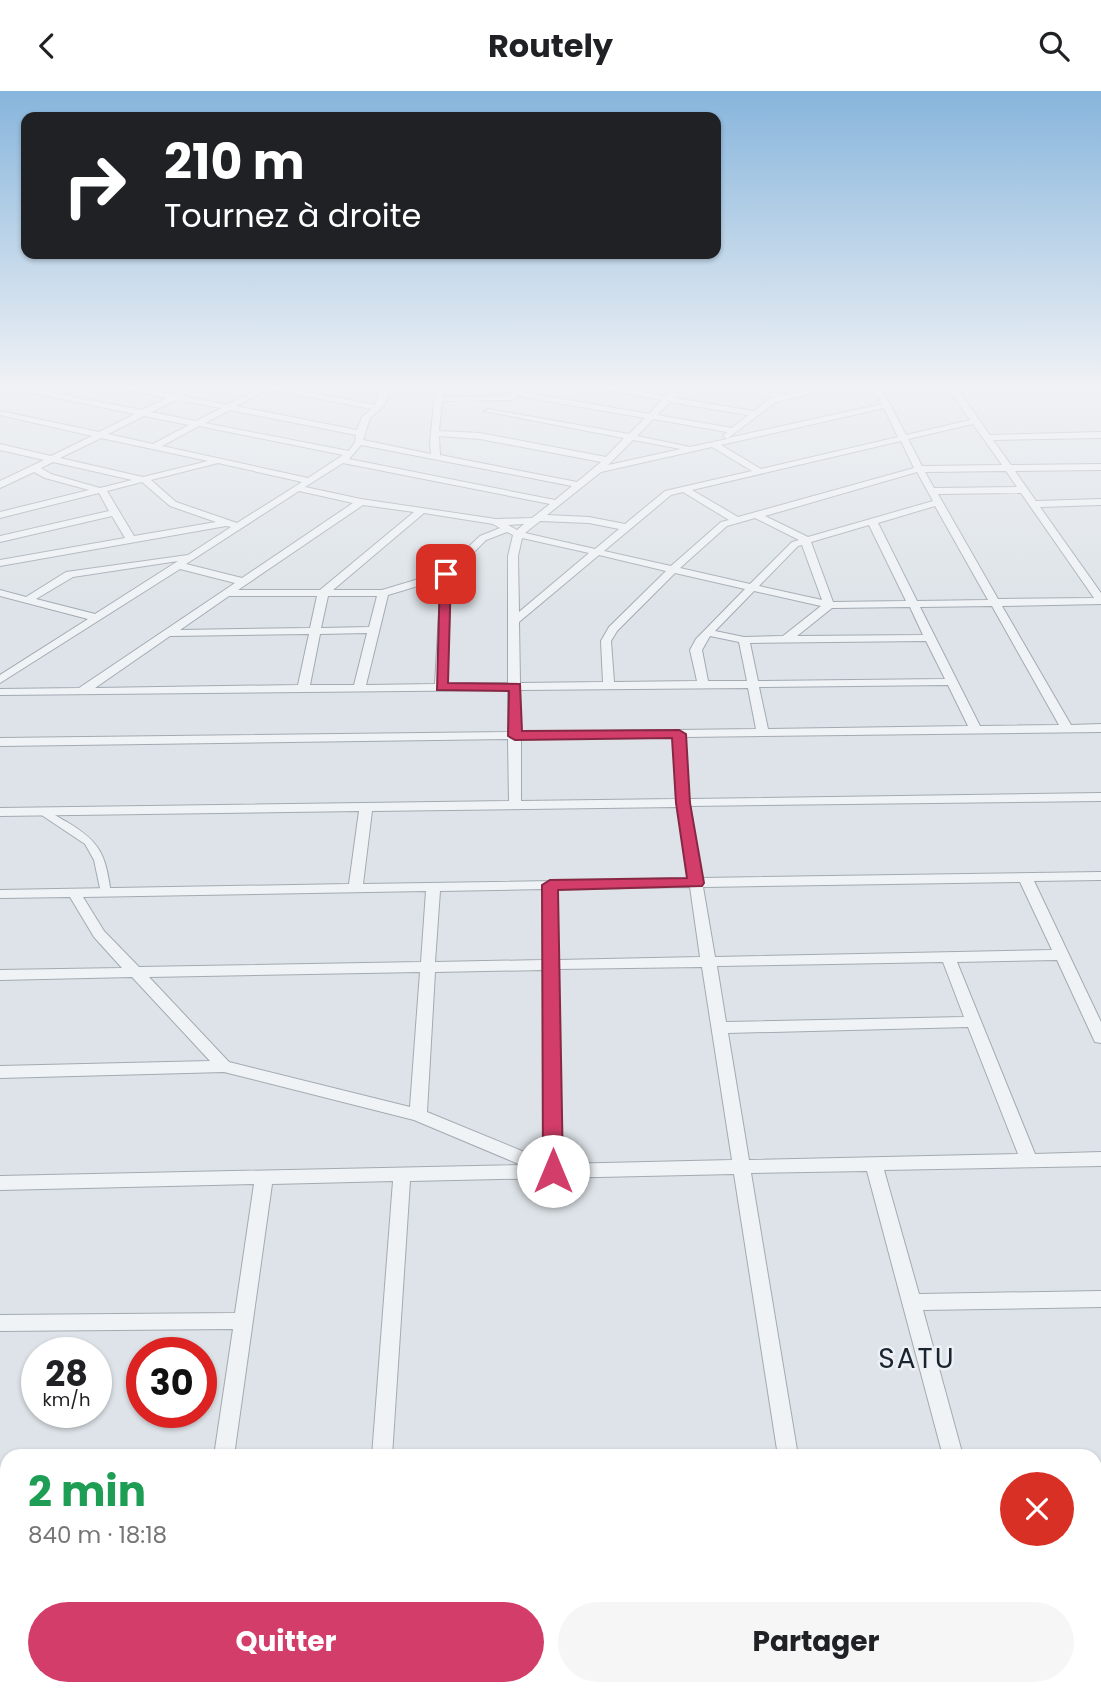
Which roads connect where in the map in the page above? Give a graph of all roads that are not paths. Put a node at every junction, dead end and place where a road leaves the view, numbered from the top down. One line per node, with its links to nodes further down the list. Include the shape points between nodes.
1 (50, 460): 15 (street)
2 (56, 460): 21 (street)
3 (213, 460): 12 (street)
4 (341, 460): 22 (street); 33 (street)
5 (459, 460): 24 (street)
6 (606, 460): 16 (street)
7 (642, 460): 16 (street)
8 (741, 460): 18 (street)
9 (812, 460): 18 (street)
10 (914, 460): 17 (street)
11 (1003, 460): 13 (street)
12 (218, 461): 21 (street); 22 (street)
13 (1008, 467): 14 (street); 17 (street); 27 (street)
14 (1101, 467)
15 (34, 468): 19 (street); 28 (street)
16 (598, 470): 24 (street)
17 (919, 470): 29 (street); 37 (street)
18 (761, 472): 26 (street)
19 (15, 478): 20 (street); 23 (street)
20 (0, 479)
21 (145, 479): 28 (street); 43 (street, via 173,504)
22 (307, 480): 25 (street)
23 (0, 485)
24 (579, 485): 33 (street)
25 (296, 488): 30 (street); 43 (street)
26 (684, 489): 40 (street); 44 (street, via 668,493)
27 (1024, 490): 29 (street); 34 (street)
28 (102, 491): 36 (street); 38 (street)
29 (932, 491): 31 (street)
30 (361, 502): 35 (street); 55 (street)
31 (939, 502): 41 (street); 63 (street)
32 (1101, 502): 34 (street)
33 (558, 503): 39 (street)
34 (1034, 504): 62 (street)
35 (422, 510): 42 (street); 59 (street)
36 (116, 512): 46 (street); 48 (street)
37 (754, 514): 40 (street); 47 (street)
38 (0, 515)
39 (536, 520): 42 (street); 44 (street, via 589,520); 45 (street)
40 (736, 520): 53 (street, via 698,544)
41 (872, 521): 47 (street); 64 (street)
42 (496, 522): 45 (street)
43 (232, 525): 48 (street); 50 (street)
44 (626, 527): 49 (street)
45 (513, 531): 49 (street); 54 (street, via 483,538); 67 (street)
46 (0, 539)
47 (805, 539): 56 (street); 65 (street)
48 (132, 541): 51 (street)
49 (597, 551): 53 (street); 67 (street)
50 (191, 556): 52 (street); 61 (street, via 71,574)
51 (0, 563)
52 (177, 565): 55 (street); 66 (street)
53 (675, 571): 56 (street); 81 (street, via 612,629 606,642)
54 (446, 574): 60 (street); 82 (street)
55 (244, 582): 58 (street)
56 (751, 589): 65 (street); 70 (street)
57 (0, 593): 61 (street)
58 (228, 593): 59 (street); 71 (street)
59 (323, 593): 60 (street); 69 (street)
60 (383, 593): 68 (street)
61 (28, 600): 66 (street)
62 (1101, 601): 63 (street)
63 (998, 603): 64 (street); 89 (street)
64 (913, 604): 65 (street); 72 (street)
65 (829, 605): 74 (street)
66 (97, 618): 76 (street)
67 (515, 620): 83 (street)
68 (374, 630): 69 (street); 84 (street)
69 (315, 631): 71 (street); 85 (street)
70 (707, 632): 73 (street); 80 (street, via 696,650)
71 (170, 633): 86 (street)
72 (930, 638): 74 (street); 78 (street)
73 (744, 640): 74 (street); 79 (street)
74 (785, 640)
75 (0, 663): 76 (street)
76 (21, 664): 77 (street)
77 (0, 680)
78 (952, 682): 79 (street); 90 (street)
79 (753, 684): 80 (street); 91 (street)
80 (703, 685): 81 (street)
81 (609, 686): 83 (street)
82 (441, 687): 83 (street); 84 (street)
83 (515, 687): 93 (street)
84 (359, 688): 85 (street)
85 (303, 689): 86 (street)
86 (82, 691): 87 (street)
87 (0, 692)
88 (1101, 728): 89 (street)
89 (1067, 729): 90 (street)
90 (976, 730): 91 (street)
91 (763, 733): 92 (street)
92 (679, 734): 93 (street); 96 (street)
93 (515, 736): 94 (street); 97 (street)
94 (0, 742)
95 (1101, 797): 96 (street)
96 (683, 803): 97 (street); 103 (street)
97 (515, 805): 98 (street)
98 (366, 807): 100 (street); 106 (street)
99 (2, 809): 100 (street)
100 (43, 812): 108 (street, via 85,835 101,857)
101 (1101, 876): 102 (street)
102 (1025, 877): 103 (street); 110 (street)
103 (696, 883): 104 (street); 112 (street)
104 (550, 885): 105 (street); 113 (street)
105 (433, 887): 106 (street); 114 (street)
106 (355, 888): 108 (street)
107 (74, 893): 108 (street); 109 (street); 115 (street, via 99,934)
108 (106, 893)
109 (0, 894)
110 (1061, 955): 111 (street); 119 (street)
111 (948, 957): 112 (street); 117 (street)
112 (709, 962): 113 (street); 118 (street)
113 (551, 965): 114 (street); 127 (street)
114 (428, 967): 115 (street); 122 (street)
115 (139, 973): 116 (street); 120 (street)
116 (0, 975)
117 (974, 1022): 118 (street); 124 (street)
118 (719, 1028): 126 (street)
119 (1101, 1038)
120 (224, 1066): 121 (street); 122 (street)
121 (0, 1072)
122 (418, 1115): 127 (street)
123 (1101, 1159): 124 (street)
124 (1029, 1160): 125 (street)
125 (874, 1164): 126 (street); 132 (street)
126 (742, 1167): 127 (street); 137 (street)
127 (553, 1171): 128 (street)
128 (402, 1174): 129 (street); 136 (street)
129 (264, 1177): 130 (street); 133 (street)
130 (0, 1183)
131 (1101, 1299): 132 (street)
132 (911, 1302): 138 (street)
133 (243, 1321): 134 (street); 135 (street)
134 (0, 1323)
135 (225, 1449)
136 (382, 1449)
137 (787, 1449)
138 (951, 1449)

